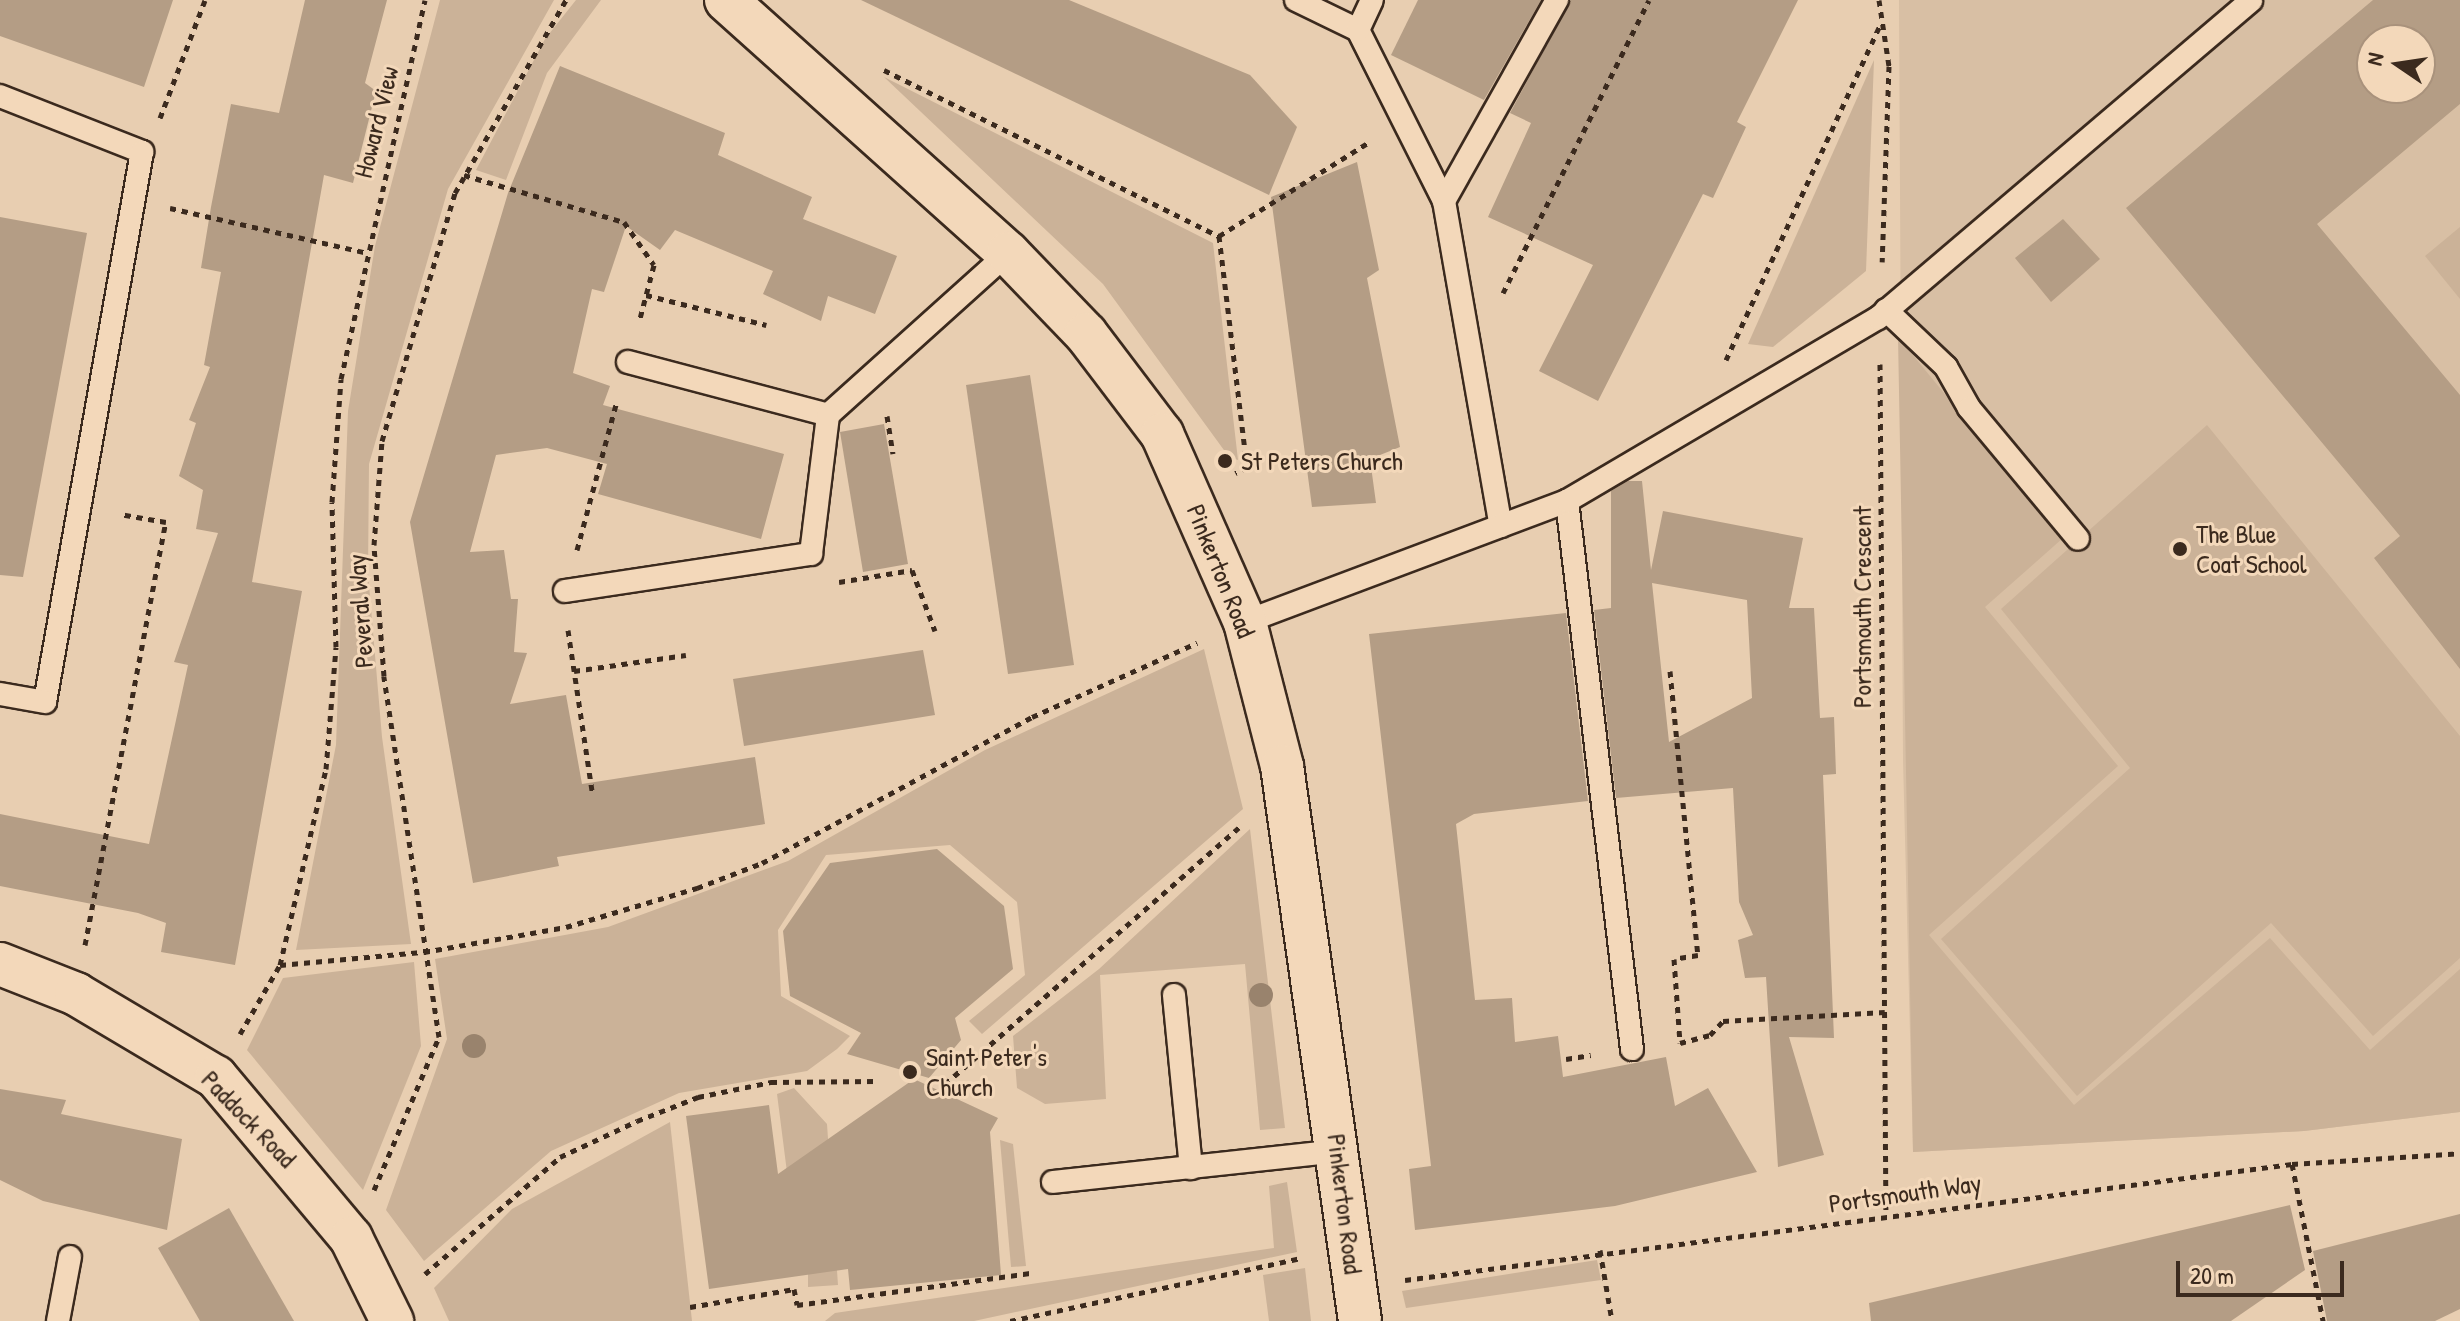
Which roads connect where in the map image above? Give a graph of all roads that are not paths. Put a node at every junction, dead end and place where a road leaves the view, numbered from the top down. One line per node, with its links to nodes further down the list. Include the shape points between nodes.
1 (726, 0): 9 (street, Pinkerton Road, via 834,103)
2 (1296, 0): 6 (lane)
3 (1372, 0): 6 (lane)
4 (1557, 0): 8 (lane)
5 (2251, 0): 10 (lane)
6 (1358, 30): 8 (lane)
7 (0, 96): 18 (lane, via 142,152 129,199 45,702)
8 (1444, 201): 14 (lane)
9 (1008, 253): 12 (lane); 17 (street, Pinkerton Road, via 1086,334 1162,434)
10 (1882, 314): 13 (lane); 15 (lane, via 1946,367 1969,408)
11 (628, 362): 12 (lane)
12 (828, 415): 16 (lane, via 811,554)
13 (1567, 501): 14 (lane); 21 (lane)
14 (1501, 526): 17 (lane)
15 (2078, 539)
16 (565, 591)
17 (1245, 622): 22 (street, Pinkerton Road, via 1287,803)
18 (0, 694)
19 (0, 964): 27 (street, Paddock Road, via 76,994 216,1077 351,1238)
20 (1174, 995): 23 (lane)
21 (1632, 1049)
22 (1339, 1151): 23 (lane); 26 (street, Pinkerton Road)
23 (1191, 1168): 24 (lane)
24 (1053, 1182)
25 (70, 1257): 28 (lane)
26 (1356, 1285)
27 (389, 1316)
28 (58, 1321)

